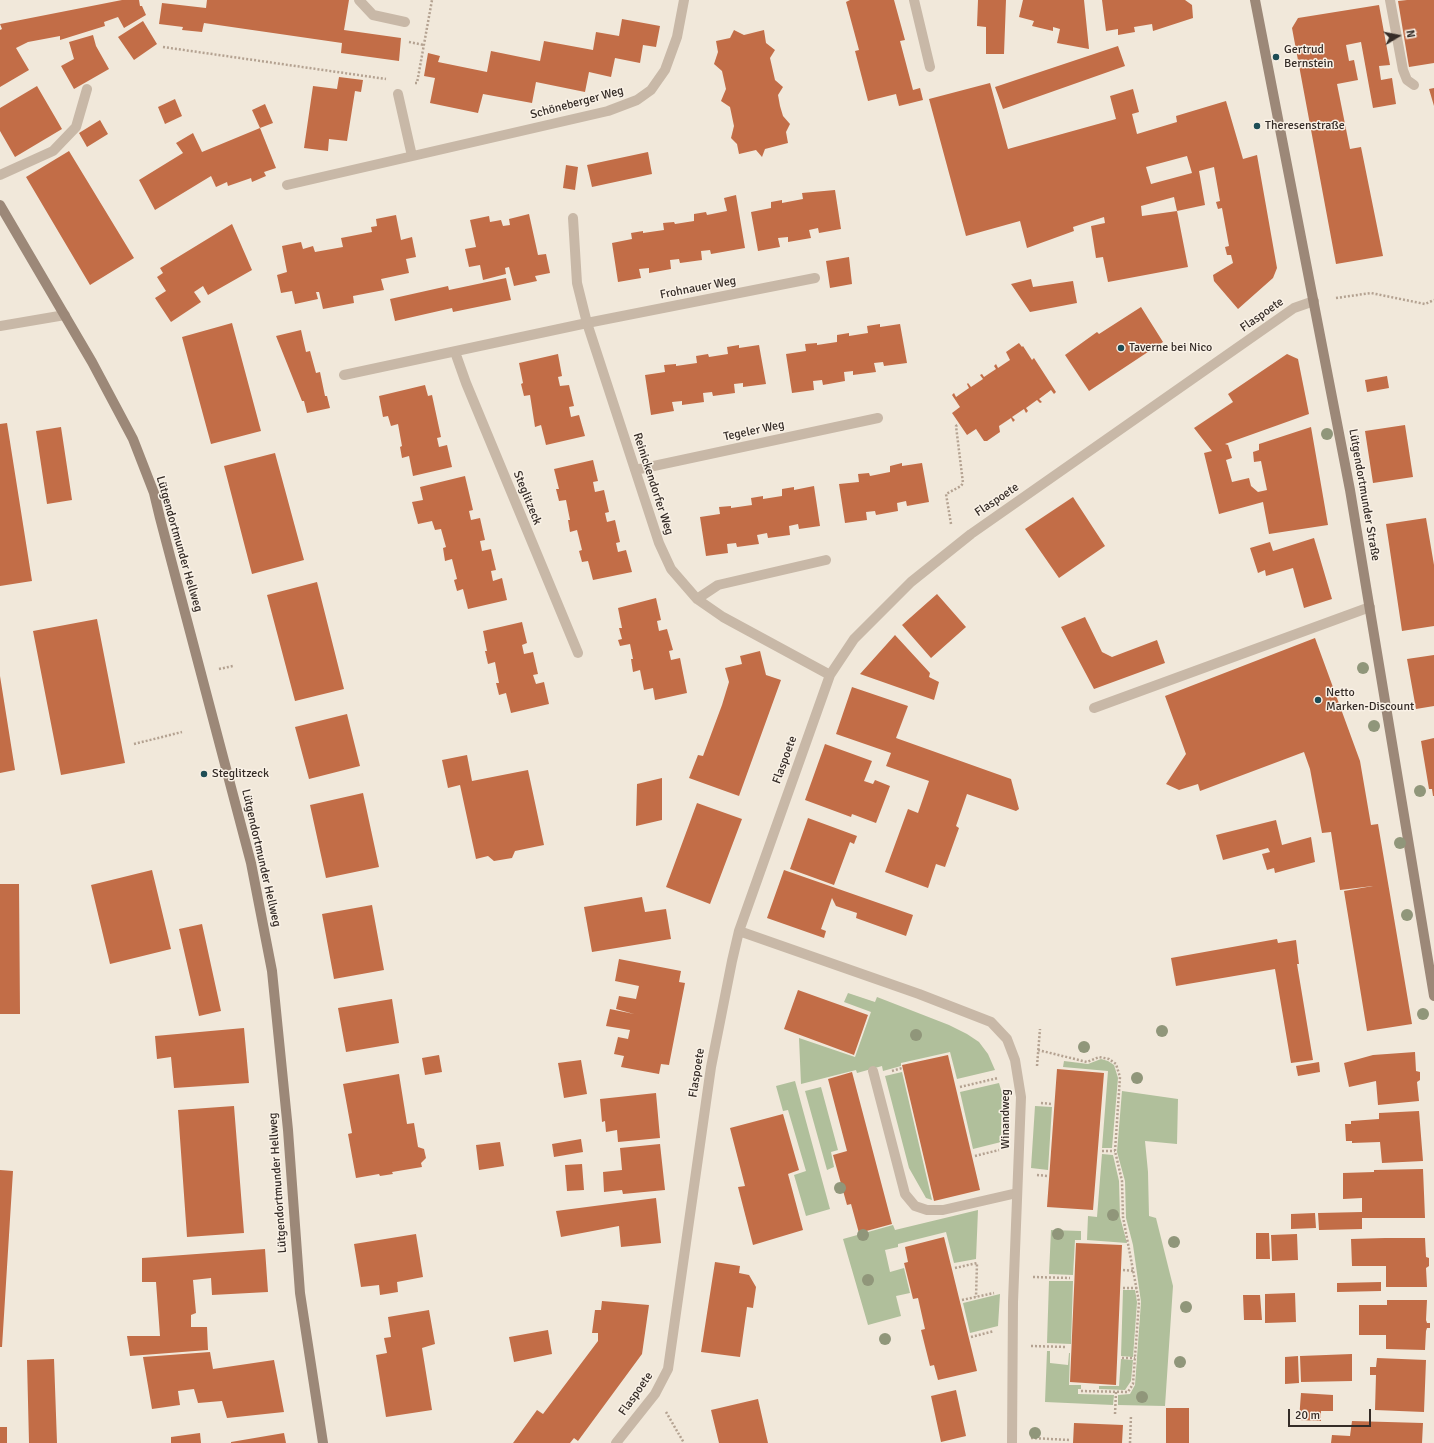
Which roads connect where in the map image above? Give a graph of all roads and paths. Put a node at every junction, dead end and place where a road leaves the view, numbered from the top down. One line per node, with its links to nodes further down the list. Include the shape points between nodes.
1 (359, 0): 7 (street, via 373,15)
2 (432, 0): 9 (path)
3 (684, 0): 17 (street, Schöneberger Weg, via 677,37 665,70 651,90 637,100 608,111)
4 (914, 0): 11 (street)
5 (1256, 0): 25 (main road, Lütgendortmunder Straße)
6 (1390, 0): 14 (street, via 1403,70 1407,80)
7 (405, 22)
8 (409, 42): 9 (path)
9 (424, 45): 13 (path, via 417,83)
10 (163, 46): 12 (path)
11 (930, 67)
12 (387, 79)
13 (410, 82)
14 (1414, 85)
15 (87, 89): 18 (street, via 76,127 53,151)
16 (398, 94): 17 (street)
17 (412, 156): 19 (street, Schöneberger Weg)
18 (0, 175)
19 (287, 184)
20 (0, 205): 26 (main road, Lütgendortmunder Hellweg)
21 (573, 218): 27 (street, Reinickendorfer Weg, via 577,283)
22 (815, 278): 27 (street, Frohnauer Weg)
23 (1336, 298): 24 (path, via 1371,293 1425,304)
24 (1434, 300)
25 (1314, 302): 34 (street, Flaspoete, via 1294,308); 37 (main road, Lütgendortmunder Straße)
26 (65, 315): 28 (street); 79 (main road, Lütgendortmunder Hellweg, via 133,439 154,494 250,863 272,971 288,1130 300,1293)
27 (587, 323): 29 (street); 33 (street, Reinickendorfer Weg)
28 (0, 326)
29 (455, 352): 30 (street); 38 (street, Steglitzeck)
30 (344, 375)
31 (878, 418): 33 (street, Tegeler Weg)
32 (959, 424): 34 (path, via 956,426 962,483 946,494)
33 (635, 470): 36 (street, Reinickendorfer Weg, via 659,543 671,569)
34 (955, 546): 41 (street, Flaspoete, via 910,582 854,639)
35 (826, 560): 36 (street, via 718,585)
36 (697, 599): 41 (street, Reinickendorfer Weg, via 723,617)
37 (1370, 607): 42 (street); 46 (main road, Lütgendortmunder Straße)
38 (578, 653)
39 (233, 666): 40 (path)
40 (220, 669)
41 (830, 675): 45 (street, Flaspoete)
42 (1094, 708)
43 (182, 732): 44 (path)
44 (134, 744)
45 (739, 931): 55 (street, Winandweg, via 920,994 990,1022 1007,1039 1015,1060 1021,1097); 74 (street, Flaspoete, via 710,1068 672,1353 668,1369)
46 (1434, 996)
47 (1038, 1050): 53 (path, via 1087,1062 1099,1057 1116,1064 1120,1077)
48 (873, 1071): 55 (street, via 905,1194 914,1206 927,1210 942,1210)
49 (1004, 1077): 50 (path)
50 (960, 1087)
51 (1001, 1149): 54 (path)
52 (1102, 1151): 53 (path)
53 (1115, 1151): 58 (path, via 1122,1181 1123,1217)
54 (975, 1156)
55 (1017, 1194): 59 (street, Winandweg)
56 (955, 1268): 64 (path, via 977,1263)
57 (1123, 1270): 58 (path)
58 (1134, 1271): 62 (path)
59 (1014, 1276): 60 (path); 68 (street, Winandweg)
60 (1070, 1278)
61 (1123, 1288): 62 (path)
62 (1137, 1288): 71 (path, via 1139,1302)
63 (996, 1292): 64 (path)
64 (976, 1297): 65 (path)
65 (962, 1300)
66 (1002, 1329): 67 (path)
67 (971, 1336)
68 (1013, 1345): 69 (path); 77 (street, Winandweg)
69 (1067, 1347)
70 (1122, 1358): 71 (path)
71 (1135, 1358): 73 (path, via 1133,1384 1128,1392)
72 (1079, 1391): 73 (path)
73 (1116, 1392): 75 (path)
74 (654, 1394): 80 (street, Flaspoete); 81 (path)
75 (1115, 1414)
76 (1131, 1415): 82 (path)
77 (1012, 1440): 78 (path)
78 (1070, 1440)
79 (323, 1443)
80 (616, 1443)
81 (684, 1443)
82 (1130, 1443)

